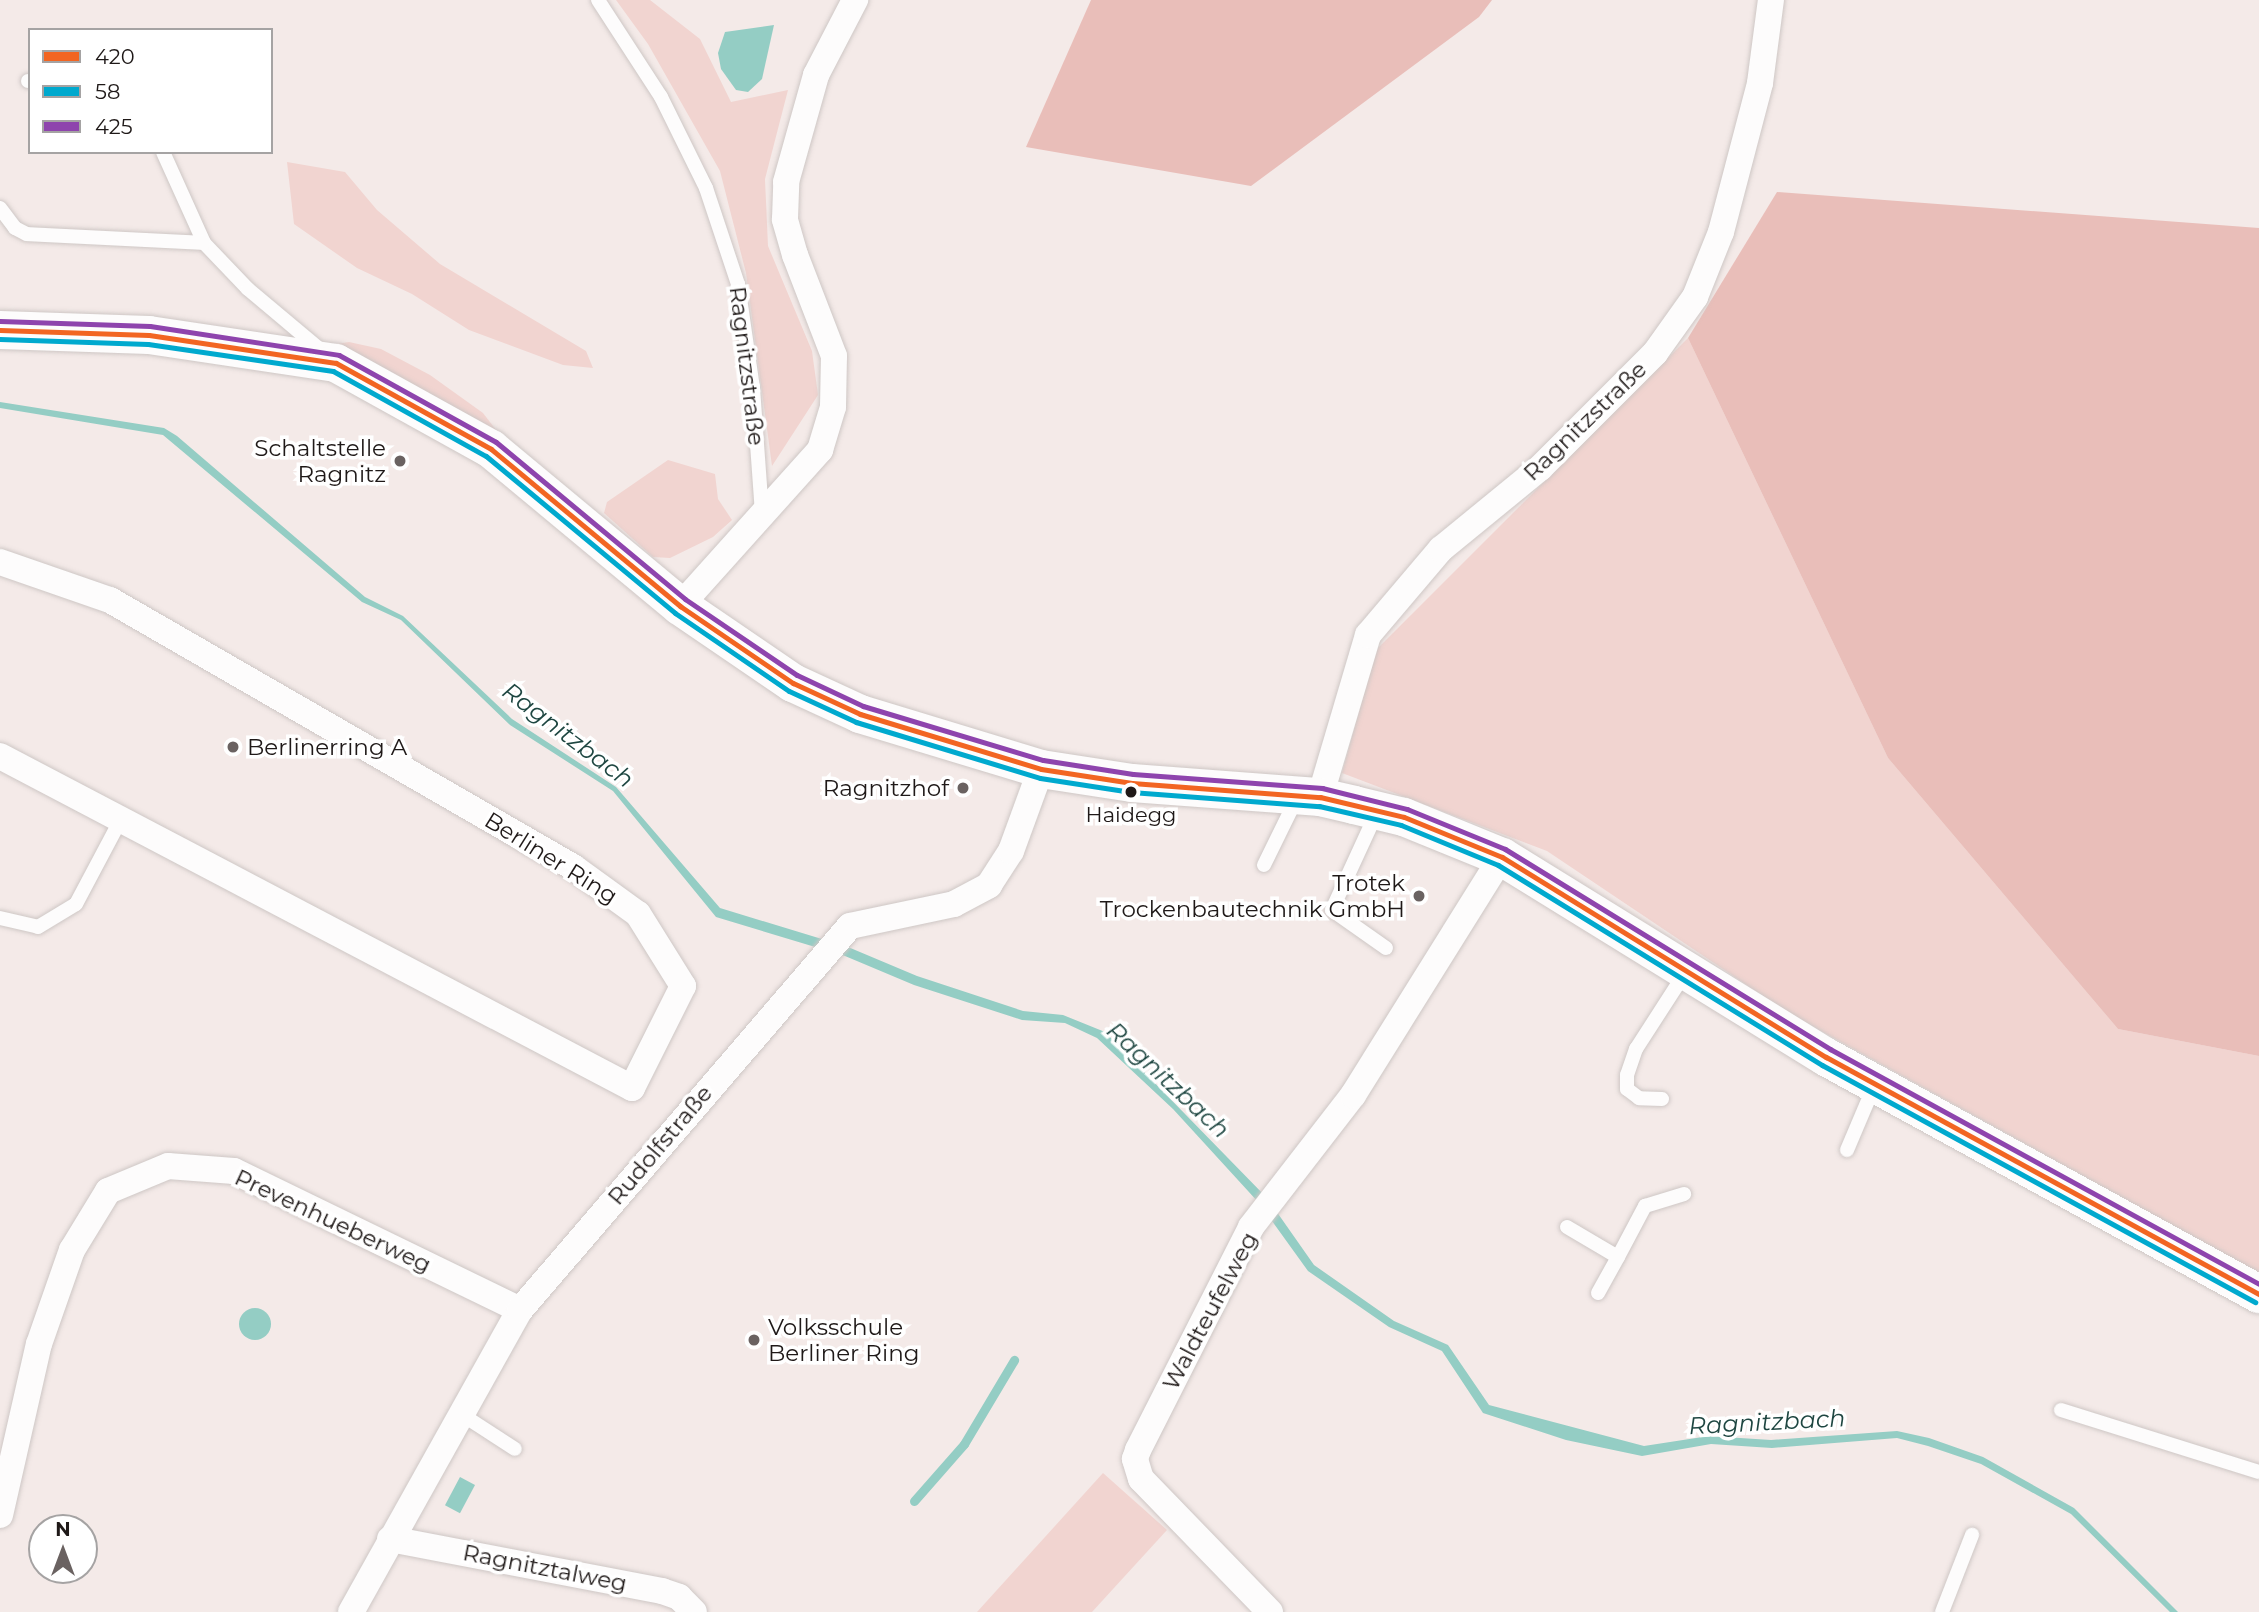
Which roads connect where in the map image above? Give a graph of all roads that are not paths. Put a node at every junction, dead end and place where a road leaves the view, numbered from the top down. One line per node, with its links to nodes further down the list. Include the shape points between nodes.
1 (598, 0): 9 (lane, Ragnitzstraße, via 661,96 706,188 738,284 754,388)
2 (855, 0): 9 (street, via 816,75 786,182 785,219 834,356 833,407 820,450)
3 (1771, 0): 14 (street, Ragnitzstraße, via 1760,83 1721,232 1695,297 1655,353 1540,468 1441,549 1368,635)
4 (164, 154): 6 (lane)
5 (0, 208): 6 (lane, via 15,228 27,234)
6 (204, 243): 8 (lane, via 248,289)
7 (0, 330): 8 (main road, via 149,335)
8 (336, 363): 11 (main road, via 491,449)
9 (762, 514): 11 (street)
10 (0, 562): 16 (street, Berliner Ring, via 110,600 573,867 638,914 683,986 632,1088)
11 (680, 606): 13 (main road, via 793,682 860,714)
12 (0, 756): 16 (street, Berliner Ring)
13 (1041, 769): 14 (main road); 30 (street, Rudolfstraße, via 1011,851 989,885 954,904 850,926)
14 (1305, 803): 15 (main road); 18 (lane)
15 (1377, 811): 17 (main road, via 1404,817); 20 (lane, via 1332,910)
16 (121, 819): 19 (lane, via 76,904 38,927)
17 (1502, 857): 21 (main road); 40 (street, Waldteufelweg, via 1353,1094 1251,1227 1135,1459 1141,1479)
18 (1264, 866)
19 (0, 918)
20 (1386, 948)
21 (1686, 971): 22 (main road); 23 (lane, via 1636,1049 1627,1075 1627,1089 1639,1098)
22 (1875, 1084): 24 (lane); 29 (main road)
23 (1662, 1099)
24 (1847, 1150)
25 (1684, 1194): 27 (lane, via 1645,1206)
26 (1567, 1227): 27 (lane)
27 (1618, 1257): 28 (lane)
28 (1598, 1293)
29 (2259, 1294)
30 (520, 1310): 32 (street, Rudolfstraße); 35 (street, Prevenhueberweg, via 234,1171 168,1166 108,1191 72,1251 40,1344)
31 (2062, 1410): 34 (lane)
32 (461, 1414): 33 (lane); 37 (street, Rudolfstraße)
33 (514, 1449)
34 (2259, 1472)
35 (0, 1514)
36 (1972, 1535): 41 (lane)
37 (390, 1539): 38 (street, Rudolfstraße); 39 (street, Ragnitztalweg, via 662,1591 679,1597)
38 (351, 1612)
39 (694, 1612)
40 (1270, 1612)
41 (1942, 1612)

